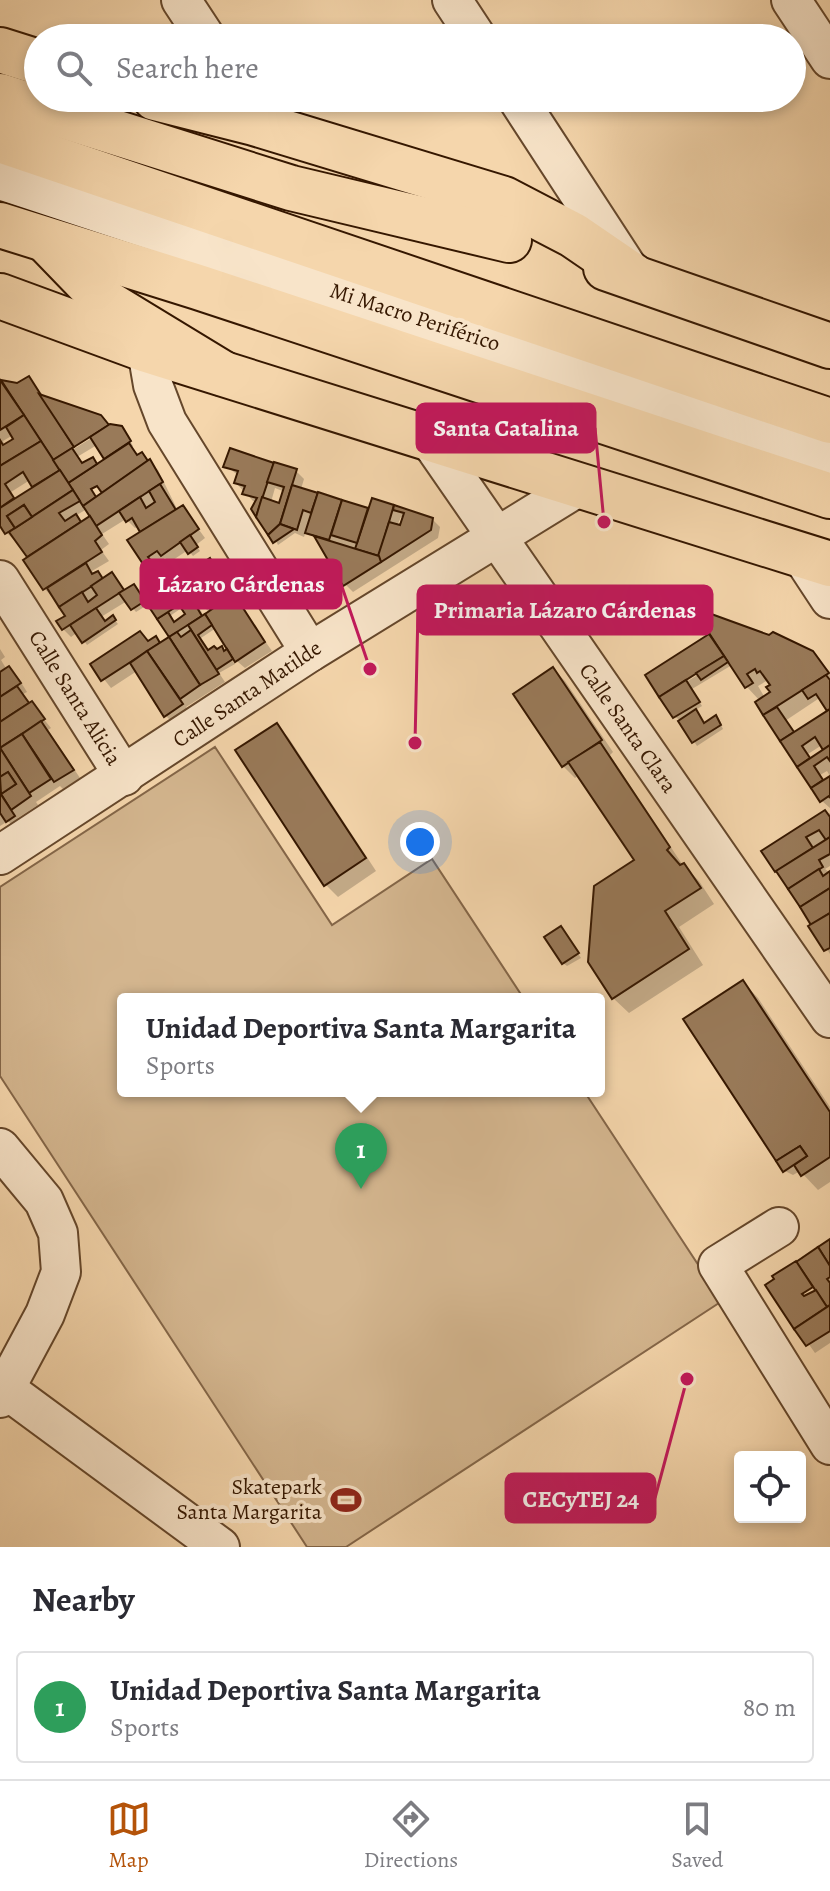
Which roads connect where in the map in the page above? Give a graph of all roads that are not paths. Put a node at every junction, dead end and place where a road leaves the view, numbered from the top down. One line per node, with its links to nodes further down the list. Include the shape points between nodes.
1 (181, 0): 4 (street)
2 (452, 0): 5 (street)
3 (791, 0): 8 (street)
4 (197, 24)
5 (468, 24)
6 (0, 50): 7 (main road)
7 (24, 58)
8 (830, 59)
9 (0, 96): 10 (main road)
10 (24, 104)
11 (51, 112): 19 (main road, via 291,188)
12 (254, 112): 19 (main road, via 504,199 573,235)
13 (526, 112): 19 (street)
14 (0, 140): 24 (main road)
15 (0, 180): 26 (street, Mi Macro Periférico)
16 (0, 201): 27 (street, Mi Macro Periférico)
17 (0, 225): 18 (main road)
18 (46, 240): 23 (main road, via 107,303); 29 (main road)
19 (633, 276): 21 (main road)
20 (0, 296): 22 (main road)
21 (830, 346)
22 (147, 350): 23 (main road); 34 (street, via 167,422)
23 (222, 373): 25 (main road)
24 (830, 421)
25 (427, 436): 28 (main road); 30 (street, Calle Santa Clara)
26 (830, 455)
27 (830, 472)
28 (578, 487): 30 (street, Calle Santa Matilde); 31 (main road)
29 (830, 496)
30 (495, 537): 34 (street, Calle Santa Matilde); 37 (street, Calle Santa Clara)
31 (815, 560): 33 (street)
32 (0, 580): 35 (street, Calle Santa Alicia)
33 (830, 599)
34 (310, 652): 35 (street, Calle Santa Matilde)
35 (124, 776): 36 (street, Calle Santa Matilde)
36 (0, 855)
37 (830, 1018)
38 (0, 1148): 40 (street, via 44,1201 58,1233 61,1272 45,1314)
39 (779, 1227): 41 (street, via 718,1265)
40 (2, 1391): 42 (street)
41 (830, 1445)
42 (220, 1547)

